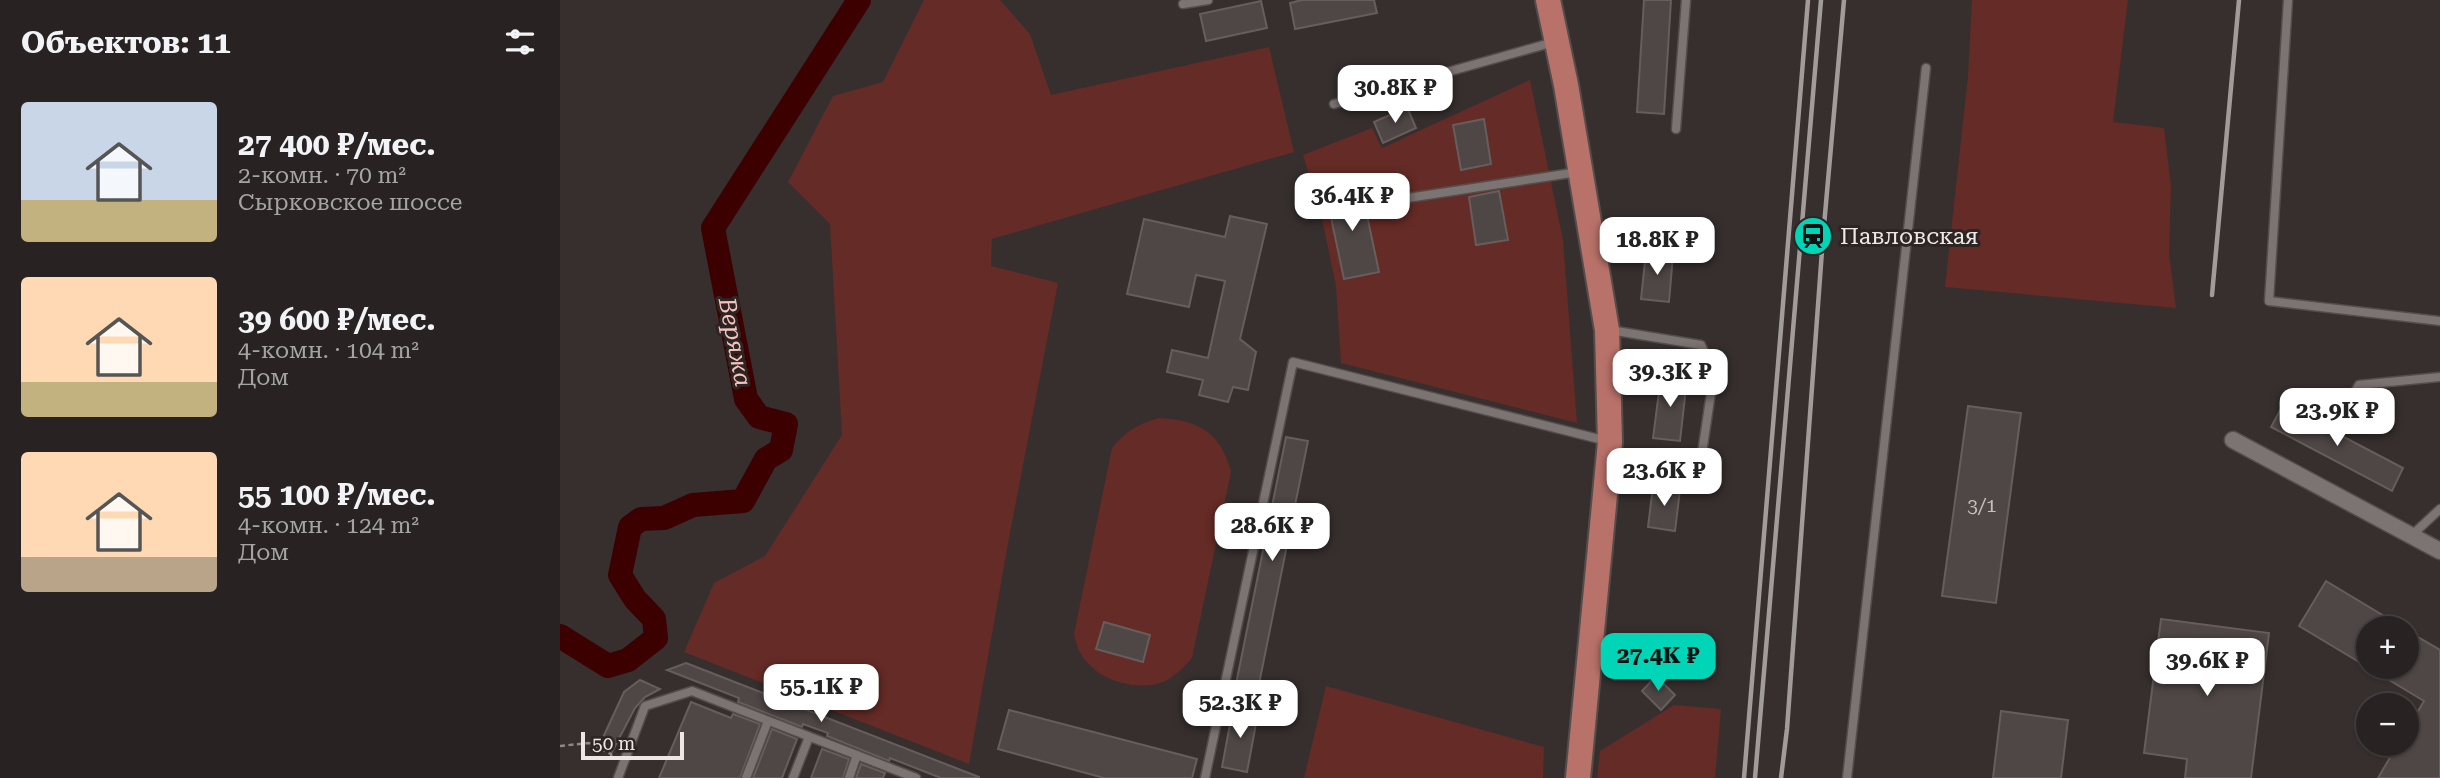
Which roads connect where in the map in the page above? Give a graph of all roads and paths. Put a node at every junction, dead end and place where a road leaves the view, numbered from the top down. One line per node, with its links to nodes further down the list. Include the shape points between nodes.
1 (1208, 0): 5 (lane)
2 (1549, 0): 6 (main road)
3 (1686, 0): 9 (lane)
4 (2288, 0): 12 (lane, via 2269,301)
5 (1183, 4)
6 (1556, 42): 8 (lane); 10 (main road)
7 (1926, 68): 35 (lane)
8 (1334, 104)
9 (1676, 129)
10 (1580, 171): 11 (lane); 13 (main road)
11 (1401, 199)
12 (2440, 321)
13 (1607, 330): 17 (main road); 18 (lane, via 1701,345 1714,373)
14 (2440, 377): 15 (lane, via 2359,385)
15 (2347, 406)
16 (2233, 440): 20 (street)
17 (1610, 442): 33 (lane, via 1293,362); 34 (main road)
18 (1700, 466)
19 (2440, 509): 20 (lane)
20 (2411, 537): 21 (street)
21 (2440, 551)
22 (768, 721): 23 (lane); 28 (lane, via 692,691 645,706); 29 (lane)
23 (808, 737): 25 (lane); 30 (lane)
24 (560, 746): 26 (path, via 589,743 611,754)
25 (857, 755): 27 (lane); 31 (lane)
26 (614, 766)
27 (891, 774): 32 (lane)
28 (618, 778)
29 (746, 778)
30 (793, 778)
31 (849, 778)
32 (916, 778)
33 (1205, 778)
34 (1578, 778)
35 (1847, 778)

